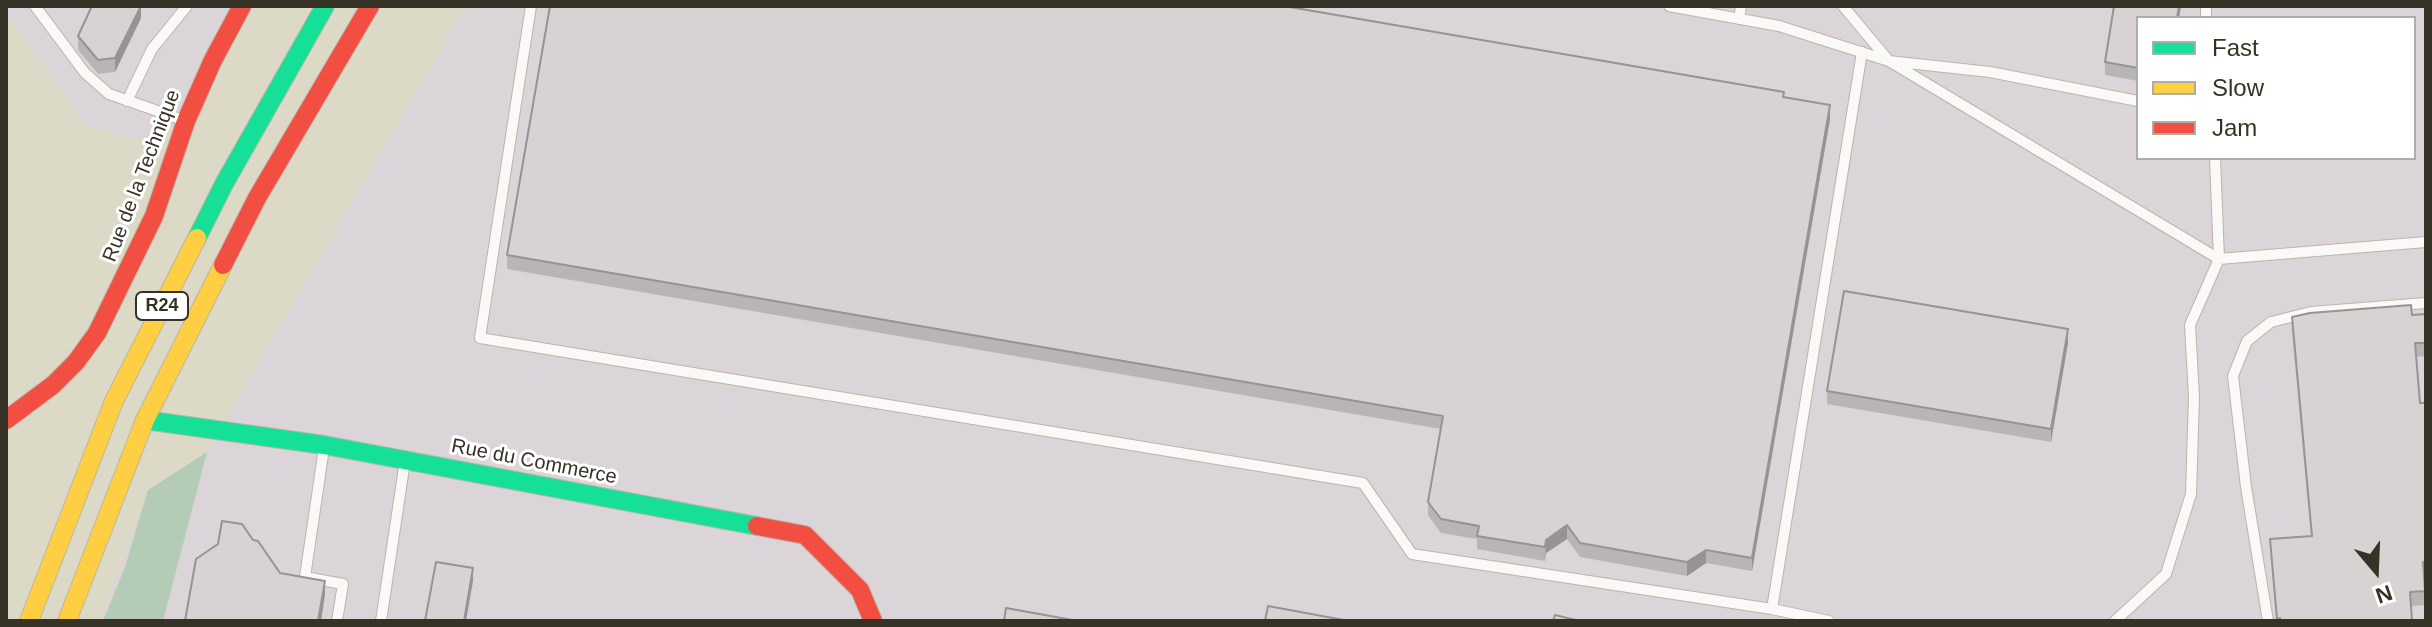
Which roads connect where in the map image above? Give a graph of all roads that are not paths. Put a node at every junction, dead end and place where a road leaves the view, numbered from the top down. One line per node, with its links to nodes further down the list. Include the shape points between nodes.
1 (35, 6): 13 (lane, via 85,73 109,94)
2 (187, 6): 13 (lane, via 152,49)
3 (242, 6): 15 (main road, Rue de la Technique)
4 (325, 6): 25 (main road, R24, via 224,184 114,401)
5 (370, 6): 21 (main road, R24, via 257,198)
6 (531, 6): 24 (lane, via 480,338 1363,483 1412,554)
7 (1669, 6): 10 (lane)
8 (1741, 6): 10 (lane)
9 (1843, 6): 12 (lane)
10 (1739, 19): 11 (lane)
11 (1862, 52): 12 (lane); 24 (lane)
12 (1889, 61): 14 (lane, via 1990,72); 18 (lane)
13 (127, 101): 15 (lane)
14 (2136, 101)
15 (186, 121): 20 (main road, Rue de la Technique, via 154,216 97,333 53,385)
16 (2215, 160): 18 (lane)
17 (2426, 242): 18 (lane)
18 (2219, 259): 31 (lane, via 2190,325 2191,494 2166,574)
19 (2426, 303): 32 (lane, via 2311,312 2271,322 2247,341 2233,376)
20 (6, 420)
21 (145, 420): 22 (main road, Rue du Commerce); 26 (main road, R24)
22 (324, 445): 23 (main road, Rue du Commerce); 27 (lane, via 305,577 343,584)
23 (405, 460): 28 (lane); 29 (main road, Rue du Commerce, via 805,535 860,590)
24 (1772, 609): 30 (lane)
25 (29, 621)
26 (67, 621)
27 (337, 621)
28 (381, 621)
29 (873, 621)
30 (1829, 621)
31 (2115, 621)
32 (2268, 621)

